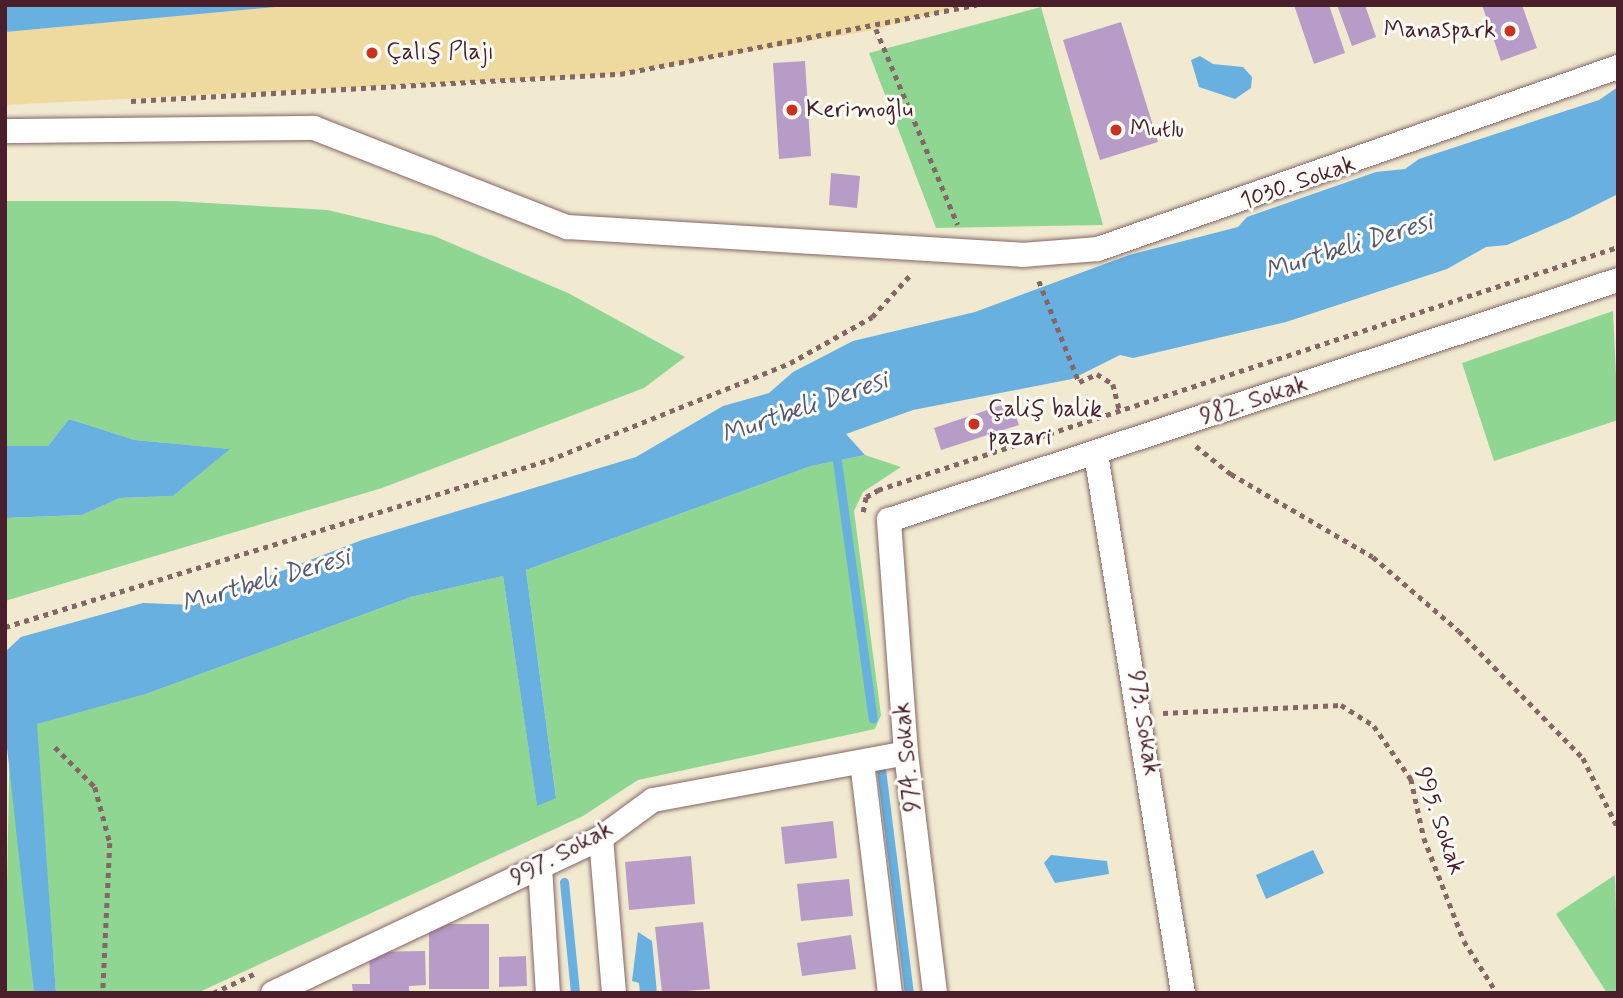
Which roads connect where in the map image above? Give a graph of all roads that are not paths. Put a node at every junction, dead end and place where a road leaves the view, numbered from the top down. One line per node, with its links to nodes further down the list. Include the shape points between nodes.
1 (1618, 67): 2 (street, 1030. Sokak, via 1098,249 970,252 567,227 314,128)
2 (5, 131)
3 (1618, 280): 4 (street, 982. Sokak)
4 (1096, 454): 5 (street, 982. Sokak); 16 (street, 973. Sokak, via 1142,715)
5 (889, 520): 6 (street, 974. Sokak)
6 (906, 753): 7 (street, 997. Sokak); 15 (street, 974. Sokak)
7 (862, 762): 8 (street, 997. Sokak, via 653,800); 14 (street)
8 (601, 838): 9 (street, 997. Sokak); 13 (street)
9 (540, 867): 11 (street, 997. Sokak); 12 (street)
10 (268, 981): 11 (street, 997. Sokak)
11 (328, 981)
12 (548, 993)
13 (614, 993)
14 (890, 993)
15 (935, 993)
16 (1183, 993)

